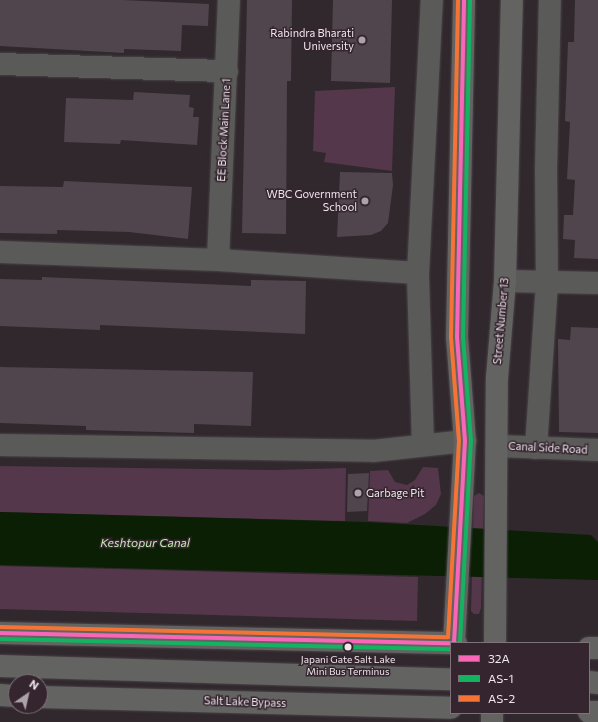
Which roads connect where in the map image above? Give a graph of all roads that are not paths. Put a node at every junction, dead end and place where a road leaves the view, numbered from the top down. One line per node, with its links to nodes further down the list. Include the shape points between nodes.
1 (229, 0): 7 (street, EE Block Main Lane 1)
2 (432, 0): 10 (street)
3 (464, 0): 17 (main road, via 457,337)
4 (512, 0): 11 (main road, Street Number 13)
5 (550, 0): 12 (street, via 546,170)
6 (0, 64): 7 (street)
7 (227, 71): 9 (street, EE Block Main Lane 1)
8 (0, 252): 9 (street)
9 (218, 260): 10 (street)
10 (418, 273): 15 (street)
11 (505, 281): 12 (street); 16 (main road, Street Number 13, via 497,378)
12 (547, 282): 13 (street); 18 (street)
13 (598, 283)
14 (0, 445): 15 (street, via 373,451)
15 (423, 445): 17 (street)
16 (499, 446): 18 (street, Canal Side Road); 22 (main road, Street Number 13)
17 (464, 447): 21 (main road)
18 (536, 448): 19 (street, Canal Side Road)
19 (598, 450)
20 (0, 633): 23 (main road)
21 (455, 642)
22 (495, 642)
23 (450, 643)
24 (0, 666): 25 (main road)
25 (450, 679)
26 (48, 697): 27 (main road, Salt Lake Bypass)
27 (450, 708)

